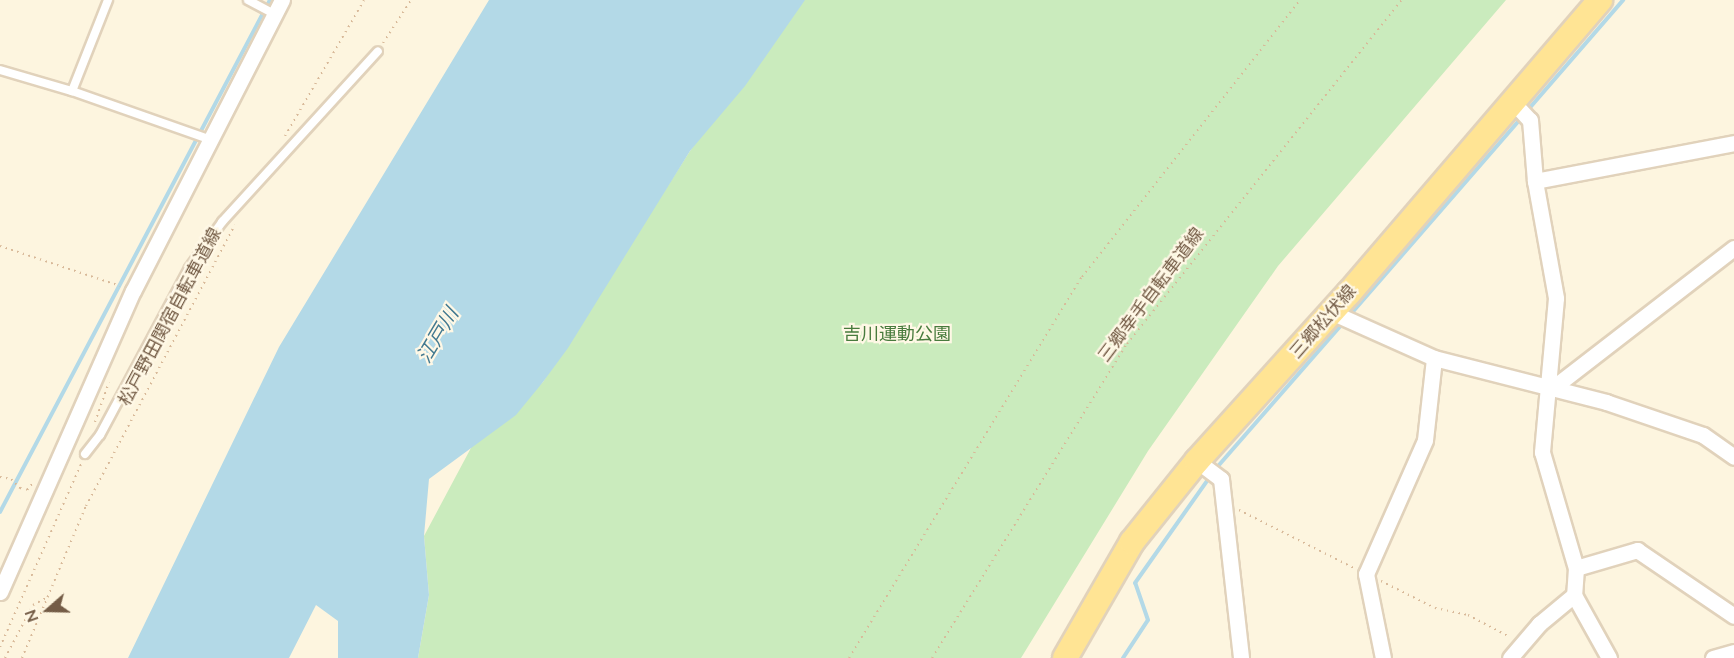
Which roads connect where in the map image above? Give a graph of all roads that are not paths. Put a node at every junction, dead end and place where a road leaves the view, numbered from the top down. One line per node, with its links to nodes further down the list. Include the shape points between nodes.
1 (108, 0): 8 (lane)
2 (248, 0): 5 (lane)
3 (282, 0): 5 (street)
4 (1600, 0): 9 (main road, 三郷松伏線)
5 (274, 14): 10 (street)
6 (378, 51): 17 (lane, via 222,222 189,268 100,435)
7 (0, 70): 8 (lane)
8 (72, 91): 10 (lane)
9 (1520, 110): 12 (street); 14 (main road, 三郷松伏線)
10 (208, 139): 21 (street, via 133,291)
11 (1734, 143): 12 (street)
12 (1535, 181): 16 (street, via 1556,298)
13 (1734, 248): 16 (street)
14 (1343, 318): 15 (street); 19 (main road, 三郷松伏線)
15 (1434, 358): 16 (street); 27 (street, via 1425,440 1366,574)
16 (1550, 390): 18 (street, via 1606,402 1703,435); 20 (street, via 1542,452)
17 (85, 454)
18 (1734, 457)
19 (1197, 462): 25 (main road, 三郷松伏線, via 1132,542); 26 (street, via 1221,479)
20 (1576, 568): 22 (street); 23 (street, via 1637,550)
21 (0, 592)
22 (1574, 595): 28 (street, via 1539,624); 29 (street)
23 (1734, 616)
24 (1734, 652): 30 (street)
25 (1065, 658)
26 (1241, 658)
27 (1383, 658)
28 (1510, 658)
29 (1609, 658)
30 (1713, 658)

